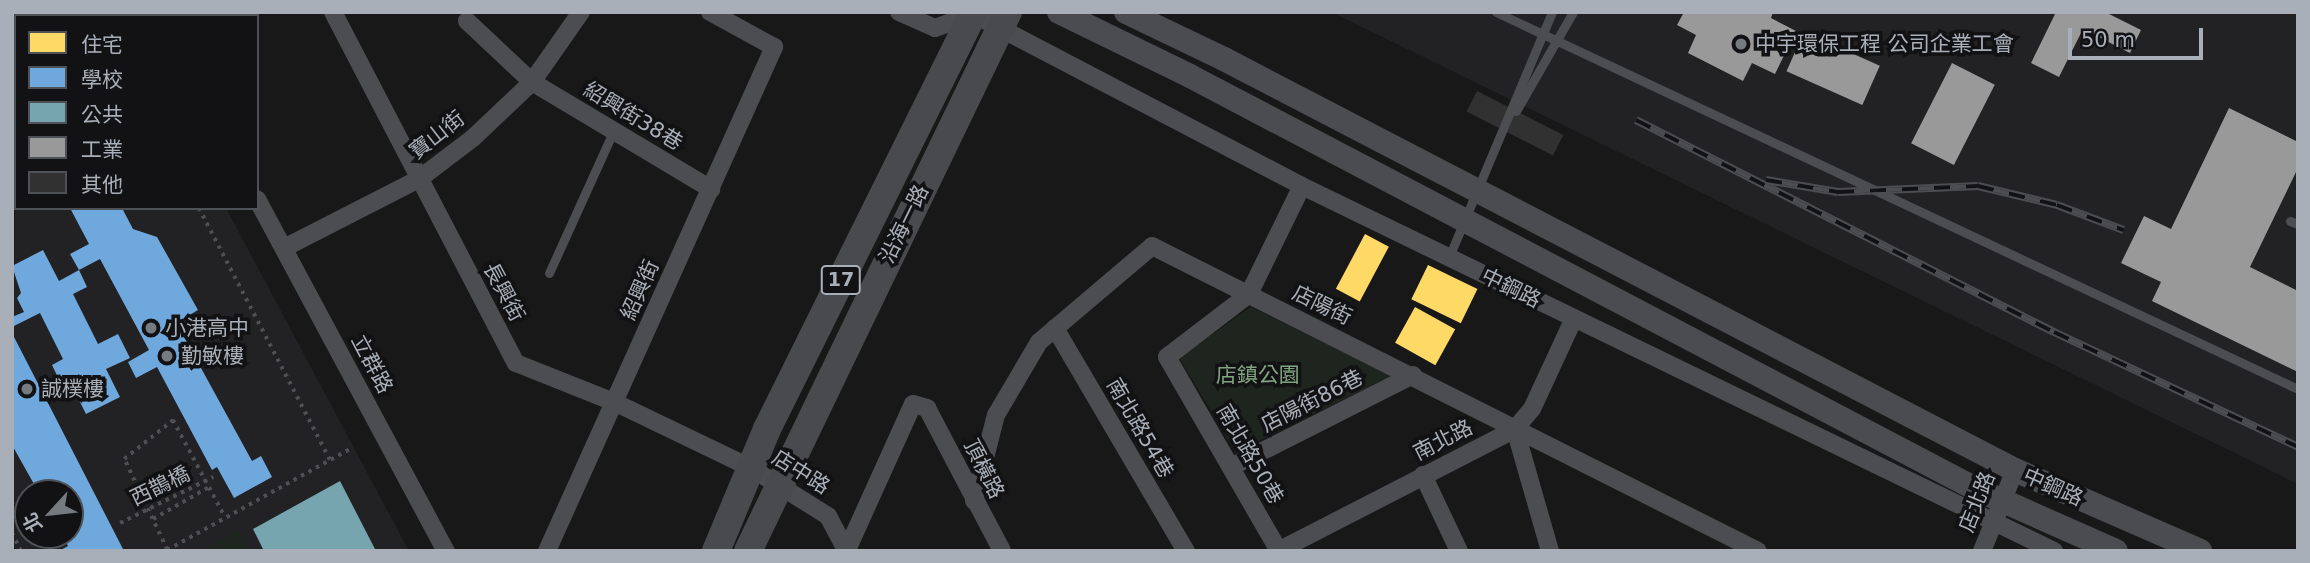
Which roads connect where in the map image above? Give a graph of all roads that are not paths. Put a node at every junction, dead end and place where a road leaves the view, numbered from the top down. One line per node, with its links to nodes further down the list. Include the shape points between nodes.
1 (581, 12): 15 (street, 寶山街)
2 (710, 12): 20 (street, 紹興街, via 774,47)
3 (899, 12): 9 (street, via 935,28)
4 (1059, 12): 23 (street, 中鋼路)
5 (1126, 12): 21 (street, 中鋼路)
6 (1496, 12): 13 (lane)
7 (1552, 12): 13 (lane)
8 (1573, 12): 14 (lane)
9 (974, 13): 11 (street, 中鋼路); 35 (main road, 沿海一路 / 17)
10 (337, 14): 18 (street, 長興街)
11 (1004, 20): 19 (street, 中鋼路); 38 (main road, 沿海一路 / 17)
12 (467, 21): 15 (street, 紹興街38巷)
13 (1541, 33): 14 (lane); 16 (lane)
14 (1558, 41): 16 (lane); 31 (lane)
15 (531, 82): 17 (street, 紹興街38巷); 18 (street, 寶山街, via 473,138)
16 (1508, 124): 21 (lane)
17 (613, 132): 20 (street, 紹興街38巷); 26 (lane)
18 (419, 178): 24 (street, 寶山街); 32 (street, 長興街, via 516,363)
19 (1302, 186): 25 (street, 中鋼路); 27 (street, 南北路50巷)
20 (711, 189): 32 (street, 紹興街)
21 (1477, 190): 23 (lane); 36 (street, 中鋼路)
22 (259, 203): 24 (street, 立群路)
23 (1465, 220): 25 (lane); 40 (street, 中鋼路)
24 (284, 248): 41 (street, 立群路)
25 (1449, 257): 28 (street, 中鋼路)
26 (550, 273)
27 (1249, 294): 29 (street, 店陽街, via 1152,246); 30 (street, 店陽街); 34 (street, 南北路50巷, via 1167,357)
28 (1574, 318): 33 (street, 南北路, via 1532,409); 40 (street, 中鋼路)
29 (1055, 328): 39 (street, 店陽街, via 1039,342 996,415); 47 (street, 南北路54巷)
30 (1413, 375): 33 (street, 店陽街); 34 (street, 店陽街86巷)
31 (2298, 388)
32 (614, 402): 35 (street, 長興街); 42 (street, 紹興街)
33 (1515, 429): 37 (street, 南北路); 50 (street); 51 (street, 店陽街)
34 (1231, 467): 48 (street, 南北路50巷)
35 (751, 468): 38 (street, 店中路); 43 (main road, 沿海一路 / 17)
36 (2015, 470): 40 (street, 店北路); 55 (street, 中鋼路)
37 (1423, 475): 48 (street, 南北路); 49 (street)
38 (778, 484): 44 (main road, 沿海一路 / 17); 45 (street, 店中路, via 828,516)
39 (974, 501): 45 (street, 頂橫路, via 927,408 913,404); 46 (street, 頂橫路)
40 (1997, 511): 52 (street, 店北路); 53 (street, 中鋼路); 54 (street, 中鋼路)
41 (446, 551)
42 (547, 551)
43 (716, 551)
44 (748, 551)
45 (847, 551)
46 (1002, 551)
47 (1186, 551)
48 (1279, 551)
49 (1459, 551)
50 (1550, 551)
51 (1758, 551)
52 (1982, 551)
53 (2054, 551)
54 (2116, 551)
55 (2200, 551)

